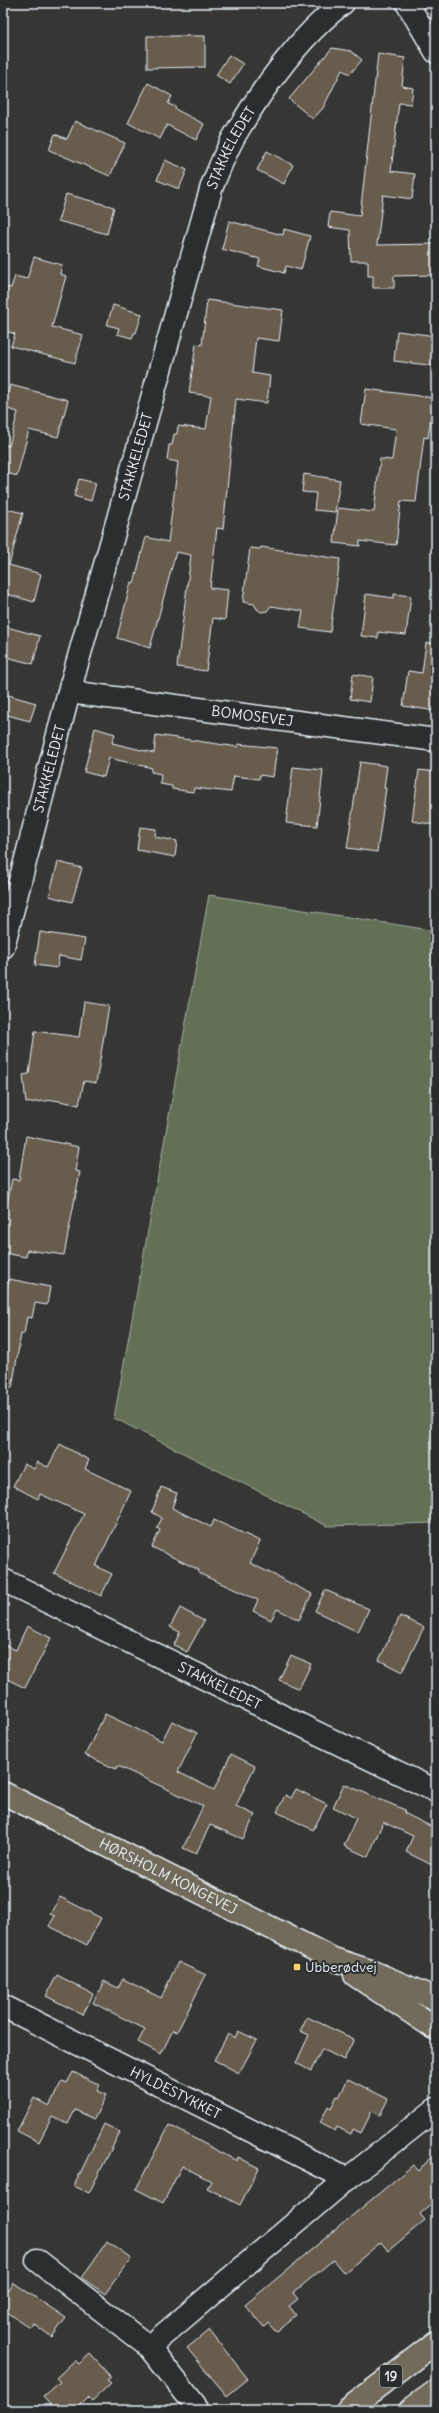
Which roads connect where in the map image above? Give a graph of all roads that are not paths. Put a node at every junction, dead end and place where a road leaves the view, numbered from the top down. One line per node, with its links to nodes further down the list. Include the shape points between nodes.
1 (343, 3): 4 (street, STAKKELEDET, via 322,19 273,79 237,131 212,186)
2 (407, 3): 3 (street)
3 (436, 52)
4 (69, 692): 5 (street, BOMOSEVEJ); 6 (street, STAKKELEDET)
5 (436, 740)
6 (3, 947)
7 (3, 1580): 8 (street, STAKKELEDET)
8 (436, 1792)
9 (3, 1793): 10 (main road, HØRSHOLM KONGEVEJ)
10 (333, 1959): 11 (main road, HØRSHOLM KONGEVEJ, via 370,1971); 13 (main road, HØRSHOLM KONGEVEJ)
11 (436, 1999)
12 (3, 2006): 15 (street, HYLDESTYKKET)
13 (436, 2029)
14 (436, 2110): 15 (street)
15 (347, 2179): 18 (street)
16 (36, 2260): 18 (street)
17 (436, 2342): 21 (main road, 19)
18 (149, 2347): 20 (street)
19 (436, 2391): 22 (main road)
20 (195, 2405)
21 (346, 2410)
22 (410, 2410)

